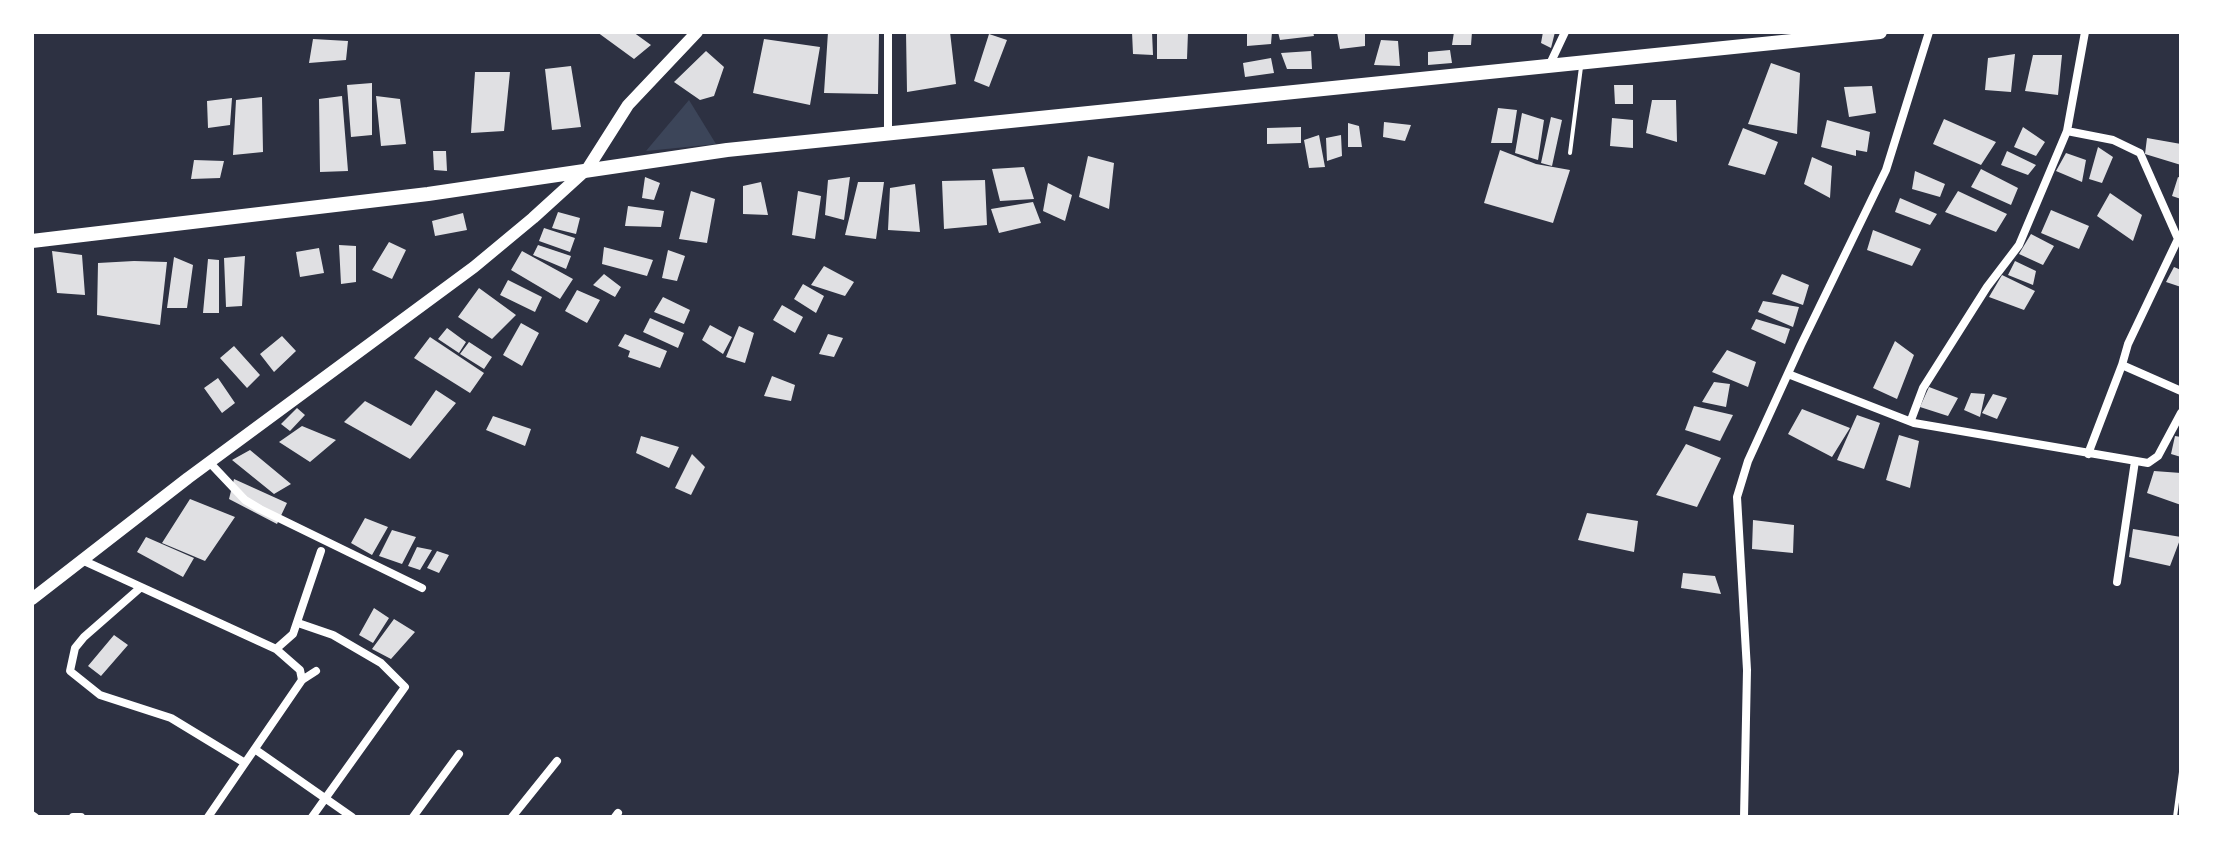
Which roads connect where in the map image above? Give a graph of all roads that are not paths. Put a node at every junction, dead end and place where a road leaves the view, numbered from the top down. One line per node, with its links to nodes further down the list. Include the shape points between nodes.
1 (697, 32): 13 (main road, via 628,105)
2 (888, 32): 11 (street)
3 (1565, 32): 9 (street)
4 (1880, 32): 7 (highway)
5 (1929, 32): 16 (street, via 1886,170)
6 (2085, 32): 10 (street)
7 (1745, 39): 8 (highway)
8 (1581, 64): 9 (highway); 12 (lane)
9 (1548, 67): 11 (highway)
10 (2067, 131): 15 (street, via 2113,140 2140,153 2177,232 2177,245); 19 (street, via 2019,245 1923,388)
11 (888, 133): 13 (highway)
12 (1570, 153)
13 (588, 168): 14 (highway, via 428,194); 22 (main road, via 474,267)
14 (32, 241)
15 (2122, 365): 17 (street); 20 (street)
16 (1788, 374): 19 (street); 46 (street, via 1737,497 1747,670)
17 (2181, 391)
18 (2181, 413): 21 (street, via 2156,460)
19 (1911, 420): 20 (street)
20 (2088, 454): 21 (street)
21 (2135, 461): 25 (street)
22 (210, 463): 24 (main road); 27 (street, via 260,509)
23 (321, 551): 29 (street)
24 (82, 560): 26 (street); 28 (main road)
25 (2117, 582)
26 (140, 588): 30 (street); 36 (street, via 84,637 75,648 70,671 100,695 171,718)
27 (422, 588)
28 (32, 599)
29 (298, 623): 30 (street); 38 (street, via 333,635 381,663 405,687)
30 (276, 649): 32 (street, via 300,670)
31 (316, 671): 32 (street)
32 (302, 680): 33 (street)
33 (256, 750): 36 (street); 38 (street)
34 (459, 754): 44 (street)
35 (557, 761): 45 (street)
36 (245, 763): 41 (street)
37 (2181, 772): 47 (lane)
38 (325, 799): 42 (street); 43 (street)
39 (73, 817): 40 (street)
40 (81, 817)
41 (208, 817)
42 (312, 817)
43 (352, 817)
44 (413, 817)
45 (512, 817)
46 (1744, 817)
47 (2175, 817)

